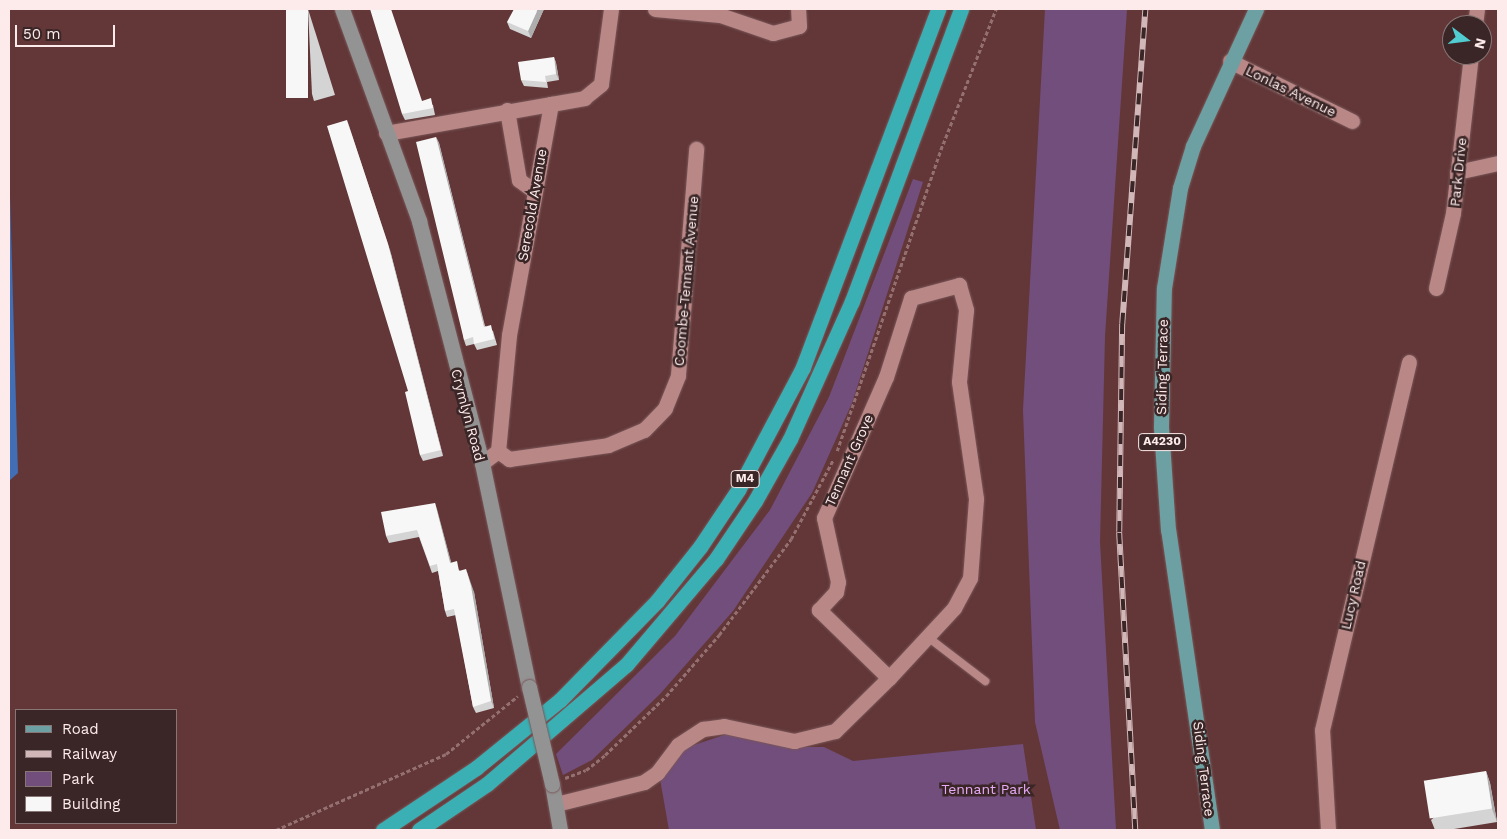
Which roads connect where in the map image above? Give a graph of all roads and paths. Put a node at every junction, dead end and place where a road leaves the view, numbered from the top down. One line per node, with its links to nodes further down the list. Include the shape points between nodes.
1 (342, 9): 14 (street, Crymlyn Road)
2 (611, 9): 11 (street, via 601,84 584,98)
3 (655, 9): 4 (street, via 720,15 773,33 799,26)
4 (798, 9)
5 (938, 9): 30 (highway, M4, via 803,367 738,490 705,539 657,602 560,700 476,768)
6 (961, 9): 31 (highway, M4, via 852,301 794,431 755,501 716,559 626,665 487,784)
7 (996, 9): 27 (path, via 943,144 852,413 791,539 761,583 666,696 586,770)
8 (1256, 9): 9 (main road, A4230)
9 (1230, 61): 13 (street, Lonlas Avenue); 33 (main road, Siding Terrace / A4230, via 1180,188 1164,288 1161,353 1168,530)
10 (1470, 65): 17 (street, Park Drive)
11 (551, 104): 12 (street); 18 (street, Serecold Avenue)
12 (507, 110): 14 (street); 18 (street, via 519,180)
13 (1352, 121)
14 (386, 133): 22 (street, Crymlyn Road, via 419,221)
15 (696, 149): 21 (street, Coombe-Tennant Avenue, via 678,375 665,408 644,430 608,445 509,459)
16 (1498, 163): 17 (street)
17 (1457, 172): 19 (street, Park Drive)
18 (534, 191): 21 (street, Serecold Avenue, via 509,336)
19 (1436, 288)
20 (1409, 362): 34 (street, Lucy Road, via 1322,730)
21 (498, 451): 22 (street)
22 (482, 462): 26 (street, Crymlyn Road)
23 (929, 638): 24 (street, Tennant Grove); 24 (street, Tennant Grove, via 954,608 970,578 975,545 976,498 959,382 966,310 959,285 911,298 886,377 824,518 838,582 819,610); 25 (lane)
24 (889, 678): 28 (street, via 835,731 794,741 724,726 703,729 678,745 657,773 644,782)
25 (985, 681)
26 (529, 687): 27 (street, Crymlyn Road, bridge); 29 (path, via 446,754)
27 (552, 784): 28 (street, Crymlyn Road)
28 (556, 804): 32 (street, Crymlyn Road)
29 (276, 830)
30 (383, 830)
31 (419, 830)
32 (560, 830)
33 (1212, 830)
34 (1328, 830)

